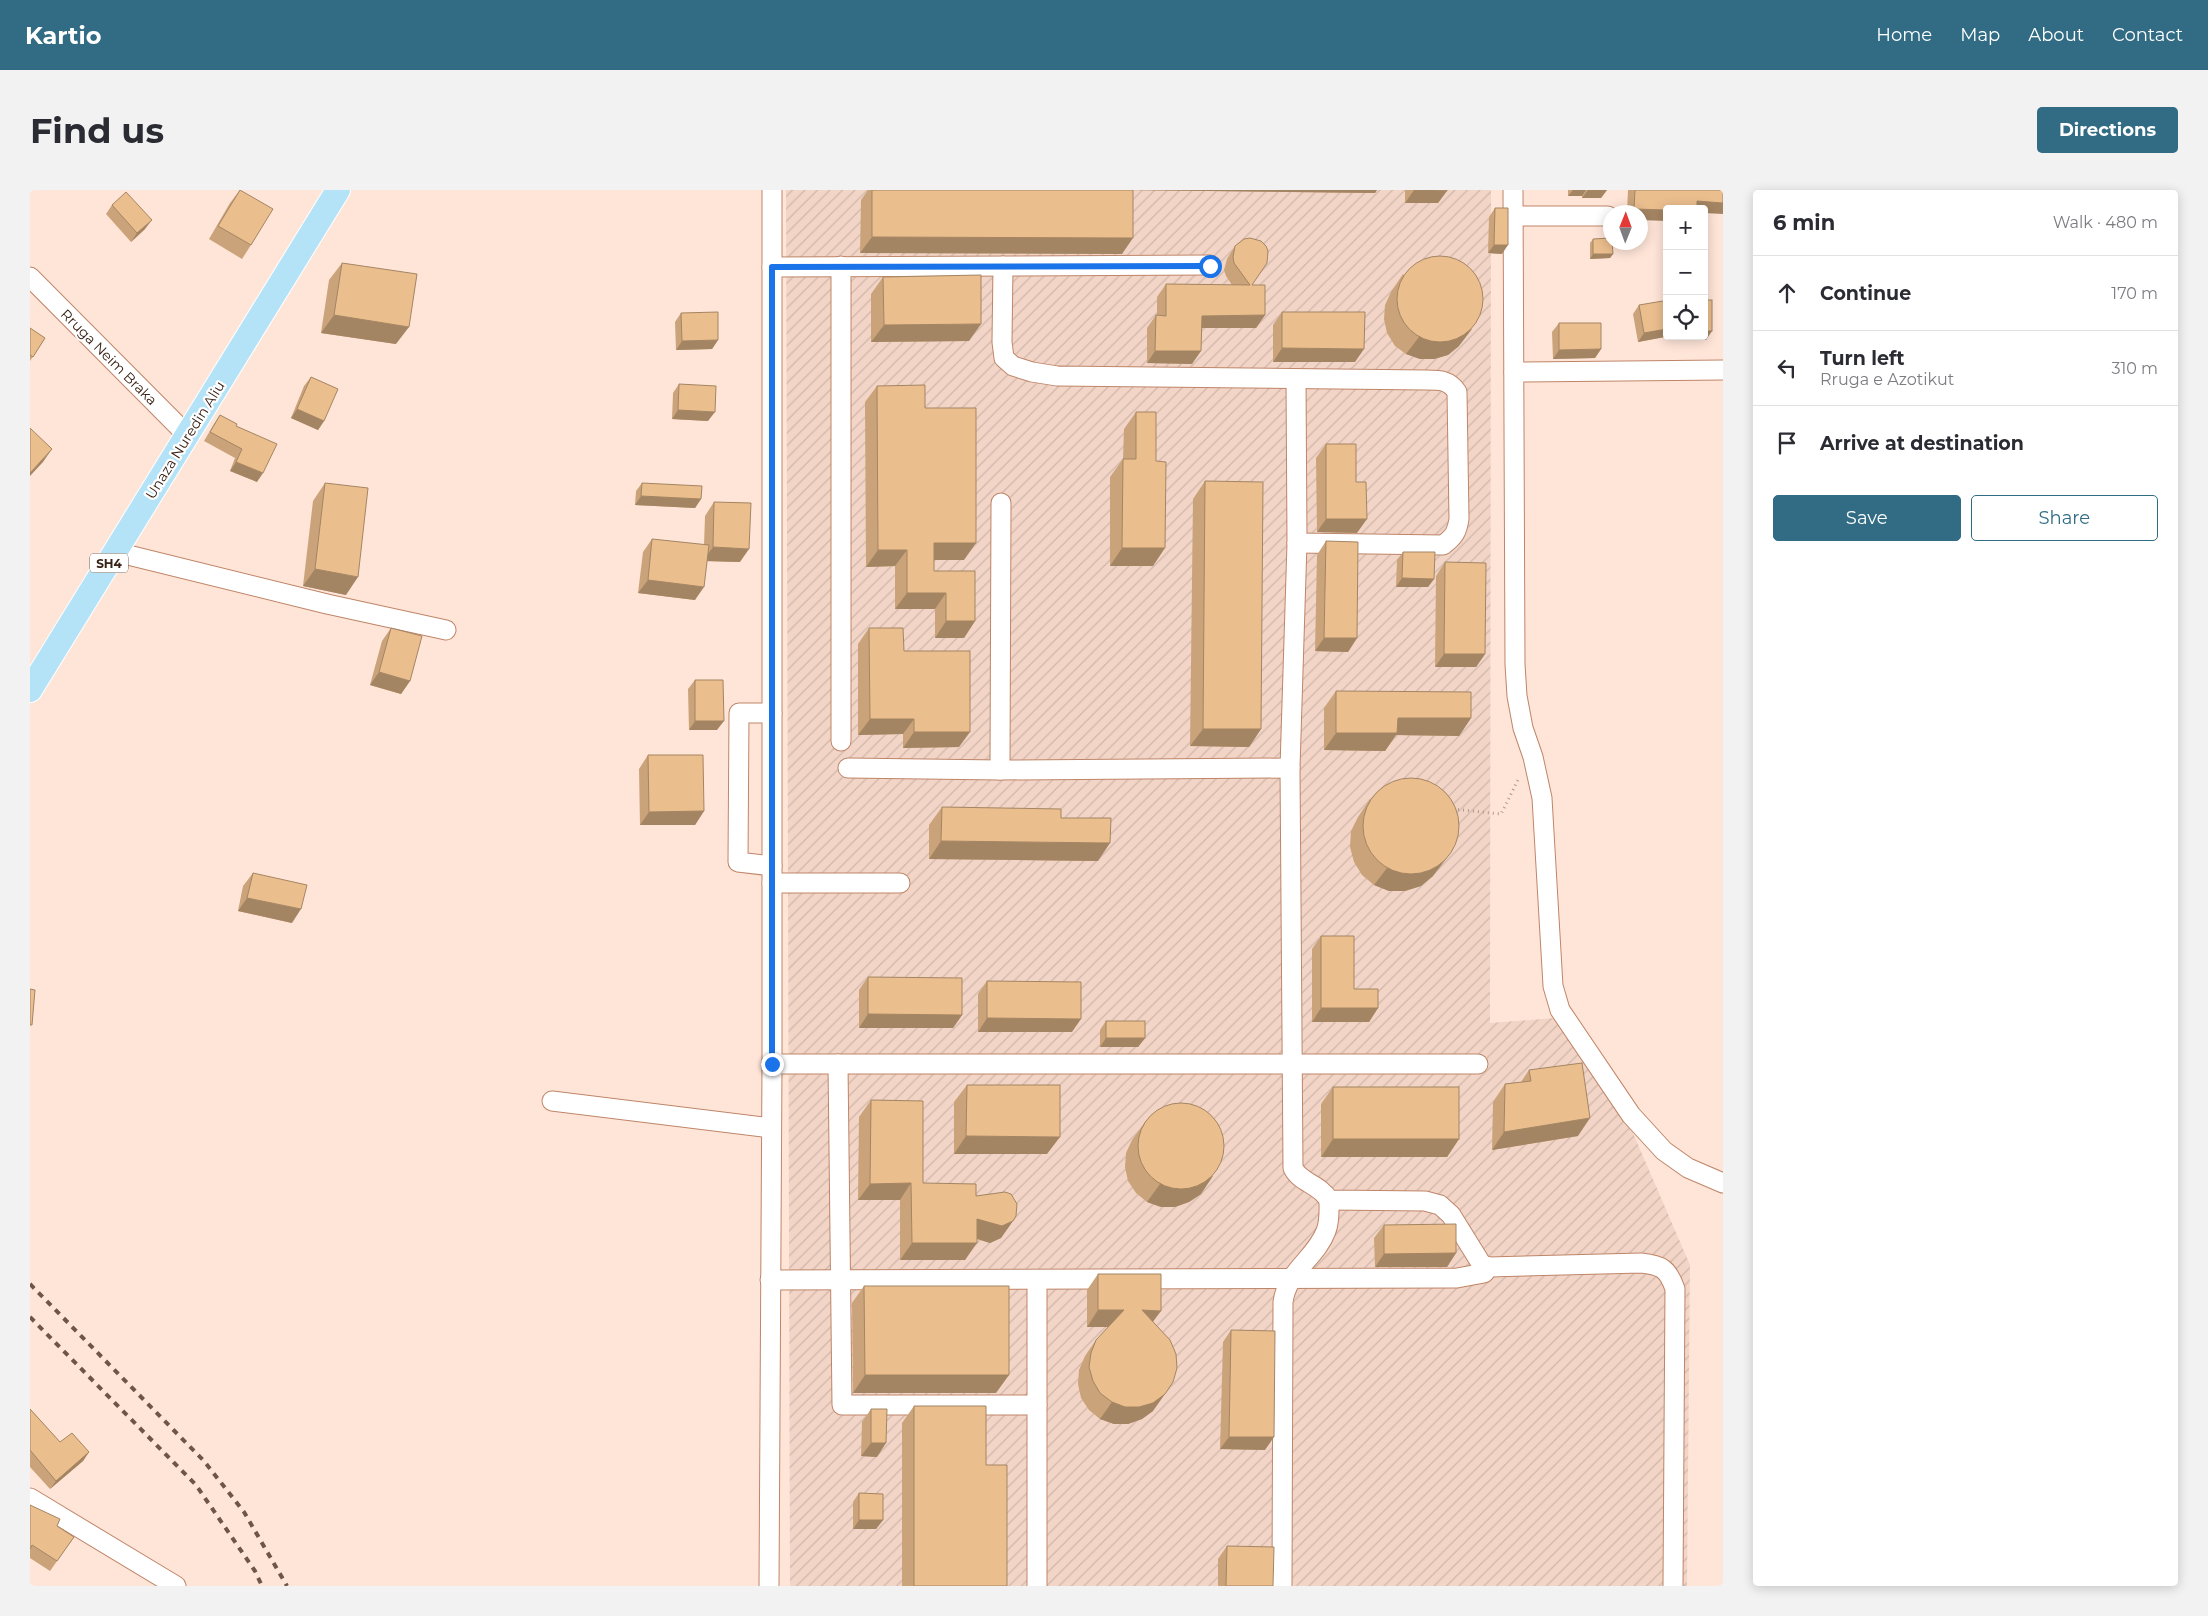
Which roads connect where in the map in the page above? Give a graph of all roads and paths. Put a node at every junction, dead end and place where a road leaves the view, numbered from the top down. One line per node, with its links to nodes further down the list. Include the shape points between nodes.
1 (338, 190): 14 (main road, Unaza Nuredin Aliu / SH4)
2 (772, 190): 9 (street)
3 (1513, 190): 4 (street)
4 (1513, 216): 5 (street); 12 (street)
5 (1603, 216)
6 (841, 266): 7 (street); 9 (street); 21 (street)
7 (1003, 266): 8 (street); 13 (street, via 1002,342 1004,358 1013,366 1057,376)
8 (1210, 266)
9 (772, 267): 20 (street)
10 (30, 277): 14 (street, Rruga Neim Braka)
11 (1723, 370): 12 (street)
12 (1514, 372): 22 (street, via 1517,696)
13 (1296, 379): 16 (street); 16 (street, via 1426,380 1452,385 1457,392 1459,519 1458,531 1443,545)
14 (188, 436): 17 (main road, Unaza Nuredin Aliu / SH4)
15 (1001, 503): 25 (street)
16 (1296, 543): 24 (street)
17 (116, 552): 18 (street); 19 (main road, Unaza Nuredin Aliu / SH4)
18 (446, 630)
19 (30, 690)
20 (772, 713): 27 (street); 27 (street, via 739,713 738,862)
21 (841, 741)
22 (1533, 757): 26 (path, via 1501,814); 35 (street, via 1542,798 1553,986 1560,1010 1631,1115 1664,1151 1688,1168)
23 (848, 768): 25 (street)
24 (1290, 768): 25 (street); 31 (street)
25 (1000, 770)
26 (1447, 809)
27 (772, 875): 28 (street); 29 (street)
28 (900, 883)
29 (772, 1064): 30 (street); 34 (street)
30 (838, 1064): 31 (street); 40 (street)
31 (1292, 1064): 32 (street); 36 (street, via 1293,1168 1303,1180 1324,1190)
32 (1478, 1064)
33 (552, 1101): 34 (street)
34 (772, 1128): 39 (street)
35 (1723, 1183)
36 (1329, 1200): 37 (street, via 1425,1201 1440,1205 1451,1215 1482,1265); 38 (street, via 1326,1232)
37 (1489, 1267): 38 (street, via 1478,1275 1457,1278); 48 (street, via 1641,1263 1664,1268 1671,1276 1675,1289)
38 (1290, 1279): 41 (street); 47 (street, via 1283,1302)
39 (770, 1280): 40 (street); 45 (street)
40 (840, 1280): 41 (street); 42 (street, via 842,1404)
41 (1037, 1280): 42 (street)
42 (1037, 1405): 46 (street)
43 (30, 1498): 44 (street)
44 (176, 1586)
45 (769, 1586)
46 (1037, 1586)
47 (1282, 1586)
48 (1673, 1586)

